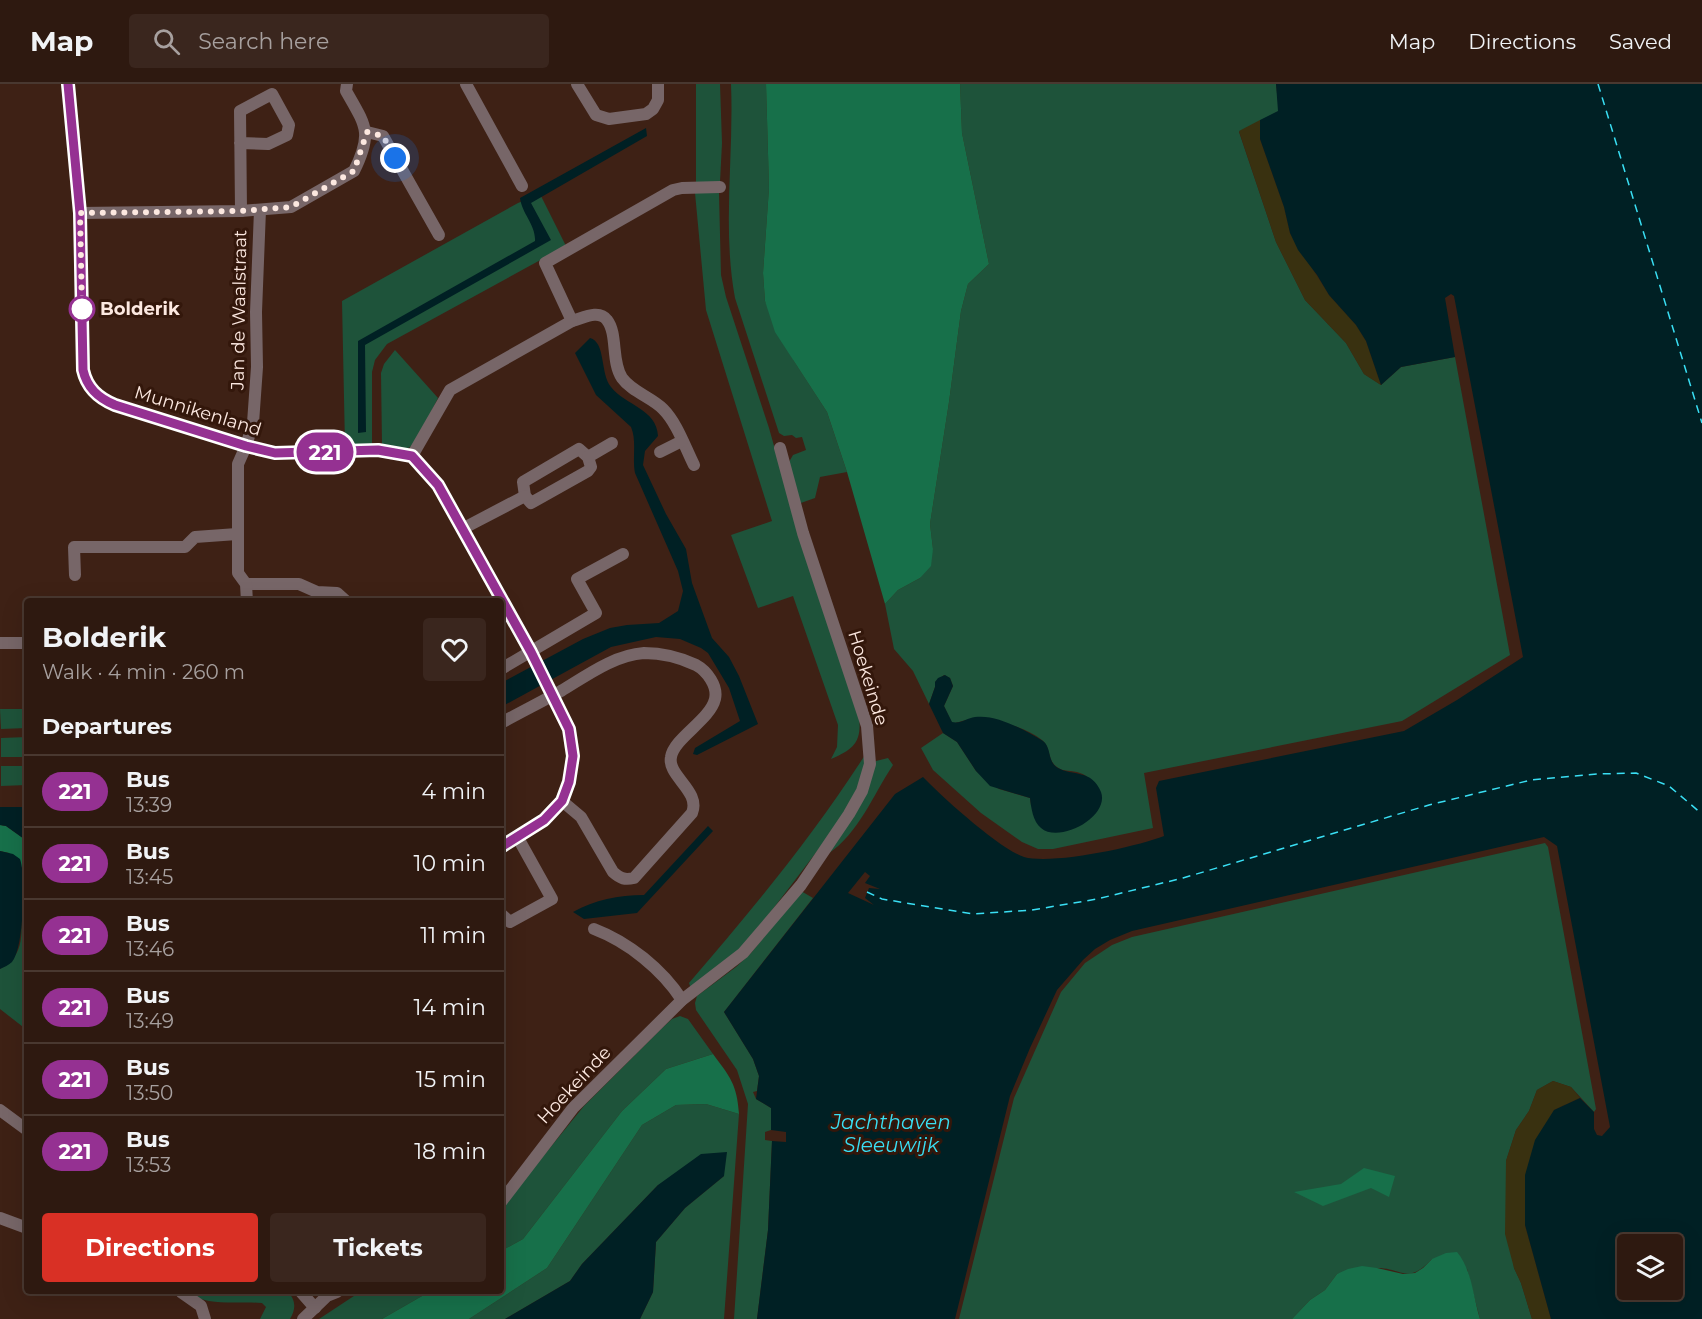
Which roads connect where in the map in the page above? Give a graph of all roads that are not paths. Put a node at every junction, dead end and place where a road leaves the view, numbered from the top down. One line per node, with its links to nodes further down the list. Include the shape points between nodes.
1 (68, 84): 12 (street, Munnikenland)
2 (347, 84): 6 (street, via 346,91)
3 (466, 84): 8 (street)
4 (577, 84): 5 (street, via 596,115 609,119 646,114 658,100)
5 (658, 84)
6 (367, 132): 10 (street, via 354,171 291,207); 13 (street, via 383,136)
7 (240, 143): 7 (street, via 268,144 287,135 289,125 272,94 240,111); 11 (street)
8 (522, 186)
9 (720, 187): 14 (street, via 673,190 544,263)
10 (260, 210): 11 (street); 17 (street, Jan de Waalstraat, via 255,407)
11 (241, 211): 12 (street)
12 (80, 213): 17 (street, Munnikenland, via 83,370 93,392 109,402)
13 (439, 234)
14 (572, 321): 15 (street, via 593,315 608,321 618,370 632,388 662,408); 20 (street, via 450,390)
15 (682, 441): 19 (street); 22 (street)
16 (612, 443): 21 (street)
17 (246, 446): 20 (street, Munnikenland, via 275,453 378,450); 25 (street, Jan de Waalstraat, via 238,464)
18 (780, 448): 44 (street, Hoekeinde, via 802,533 865,720 870,764 862,791 849,814 801,885 742,953)
19 (660, 452)
20 (412, 456): 24 (street, via 438,485)
21 (588, 457): 23 (street, via 588,471 531,503); 23 (street, via 579,449 532,476 523,482)
22 (694, 465)
23 (525, 496): 24 (street)
24 (462, 529): 31 (street)
25 (237, 534): 27 (street, via 195,537 185,547 74,547); 28 (street, Jan de Waalstraat, via 238,573)
26 (623, 554): 35 (street, via 577,579 596,614 541,644)
27 (75, 575)
28 (246, 584): 29 (street, Jan de Waalstraat); 30 (street, via 299,584 317,592 338,593)
29 (247, 598)
30 (343, 598)
31 (500, 598)
32 (504, 605): 35 (street)
33 (0, 643): 34 (street)
34 (24, 643)
35 (533, 657): 36 (street); 37 (street)
36 (504, 668)
37 (550, 691): 38 (street); 39 (street, via 569,729 573,756); 39 (street, via 616,660 642,653 672,655 700,667 714,687 715,699 708,712 670,758 693,799 693,813 634,878 626,880 614,872 581,817)
38 (504, 721)
39 (562, 801): 40 (street, via 544,820)
40 (518, 837): 41 (street); 42 (street, via 552,899 510,922)
41 (504, 845)
42 (504, 917)
43 (594, 929): 44 (street, via 625,944 671,983)
44 (682, 1000): 47 (street, Hoekeinde, via 573,1108)
45 (0, 1110): 46 (street)
46 (24, 1128)
47 (504, 1198)
48 (0, 1218): 49 (street)
49 (24, 1227)
50 (184, 1294): 54 (street, via 201,1306)
51 (304, 1294): 53 (street)
52 (332, 1294): 53 (street)
53 (315, 1308): 55 (street)
54 (205, 1319)
55 (303, 1319)

